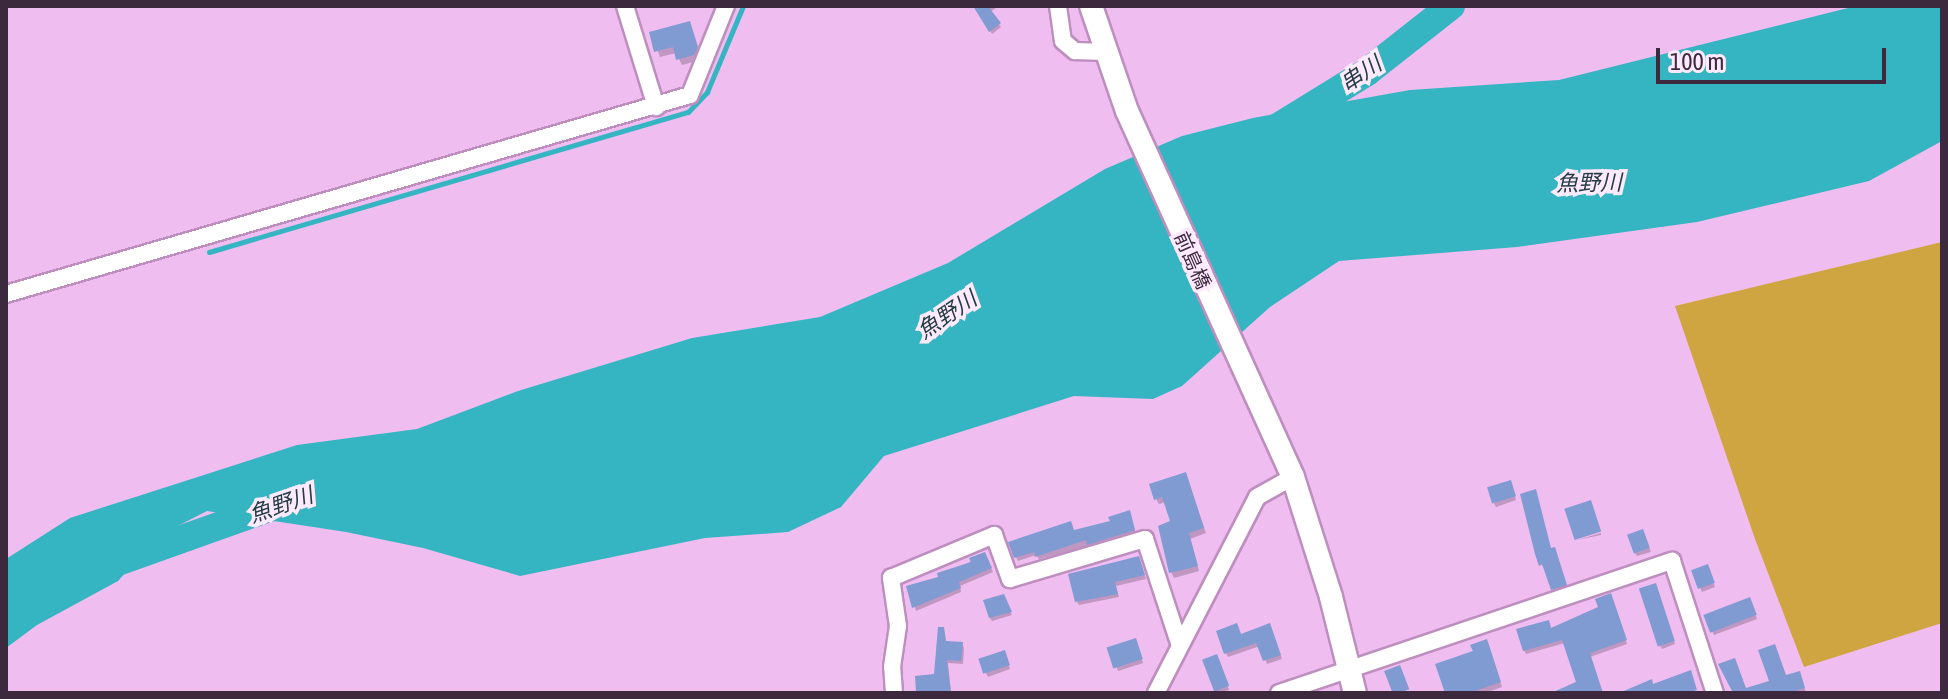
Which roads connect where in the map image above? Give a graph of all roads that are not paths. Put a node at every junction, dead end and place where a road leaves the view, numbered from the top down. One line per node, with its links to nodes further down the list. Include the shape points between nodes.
1 (625, 6): 6 (street)
2 (726, 6): 6 (street, via 690,95)
3 (1058, 6): 5 (street, via 1063,41 1075,51)
4 (1091, 6): 5 (main road, 前島橋)
5 (1105, 52): 8 (main road, 前島橋)
6 (656, 107): 7 (street)
7 (6, 294)
8 (1293, 477): 9 (street, via 1257,497); 10 (main road, 前島橋)
9 (1179, 643): 11 (street, via 1145,539 1010,579 994,535 891,578 898,626); 12 (street)
10 (1348, 668): 13 (street); 14 (main road, 前島橋); 15 (street, via 1672,561)
11 (894, 693)
12 (1156, 693)
13 (1279, 693)
14 (1355, 693)
15 (1715, 693)

